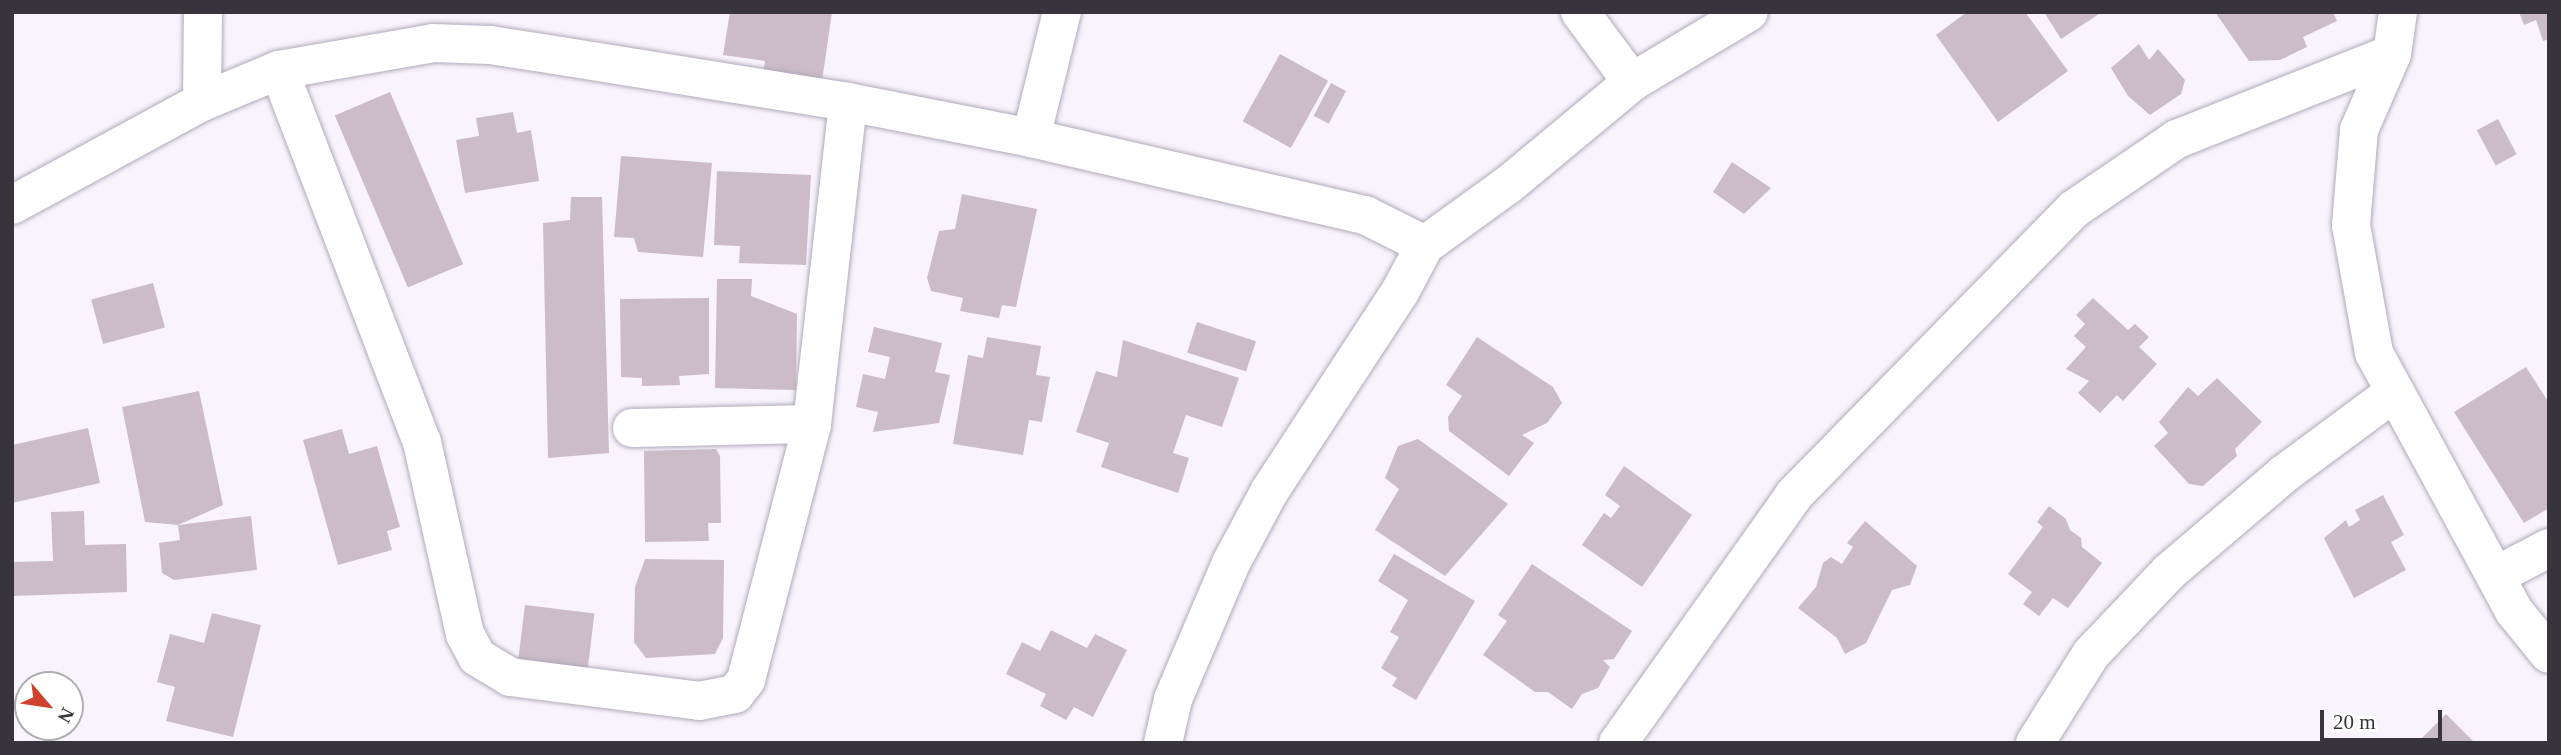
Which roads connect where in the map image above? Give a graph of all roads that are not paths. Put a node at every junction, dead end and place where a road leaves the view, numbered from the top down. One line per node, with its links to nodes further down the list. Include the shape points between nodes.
1 (203, 12): 10 (street)
2 (1062, 12): 12 (street)
3 (1580, 12): 9 (street)
4 (1749, 12): 9 (street)
5 (2398, 12): 7 (street)
6 (438, 28): 8 (street); 11 (street, via 490,45)
7 (2392, 54): 15 (street, via 2359,130 2351,225 2374,352); 24 (street, via 2177,139 2074,209 1794,495)
8 (279, 70): 10 (street); 16 (street, via 422,442 465,634 477,656 510,677 699,701 720,701 735,694 746,680)
9 (1632, 82): 14 (street, via 1508,185)
10 (202, 102): 13 (street)
11 (848, 102): 12 (street); 16 (street)
12 (1031, 138): 14 (street, via 1365,215)
13 (12, 205)
14 (1425, 245): 21 (street, via 1400,292 1269,492 1231,563)
15 (2395, 392): 19 (street); 25 (street, via 2284,474 2169,572 2091,654)
16 (812, 424): 17 (street)
17 (632, 428)
18 (2549, 548): 19 (street)
19 (2495, 576): 20 (street, via 2514,611)
20 (2549, 654)
21 (1174, 699): 22 (street); 23 (street, via 1178,725)
22 (1163, 743)
23 (1188, 743)
24 (1618, 743)
25 (2035, 743)

